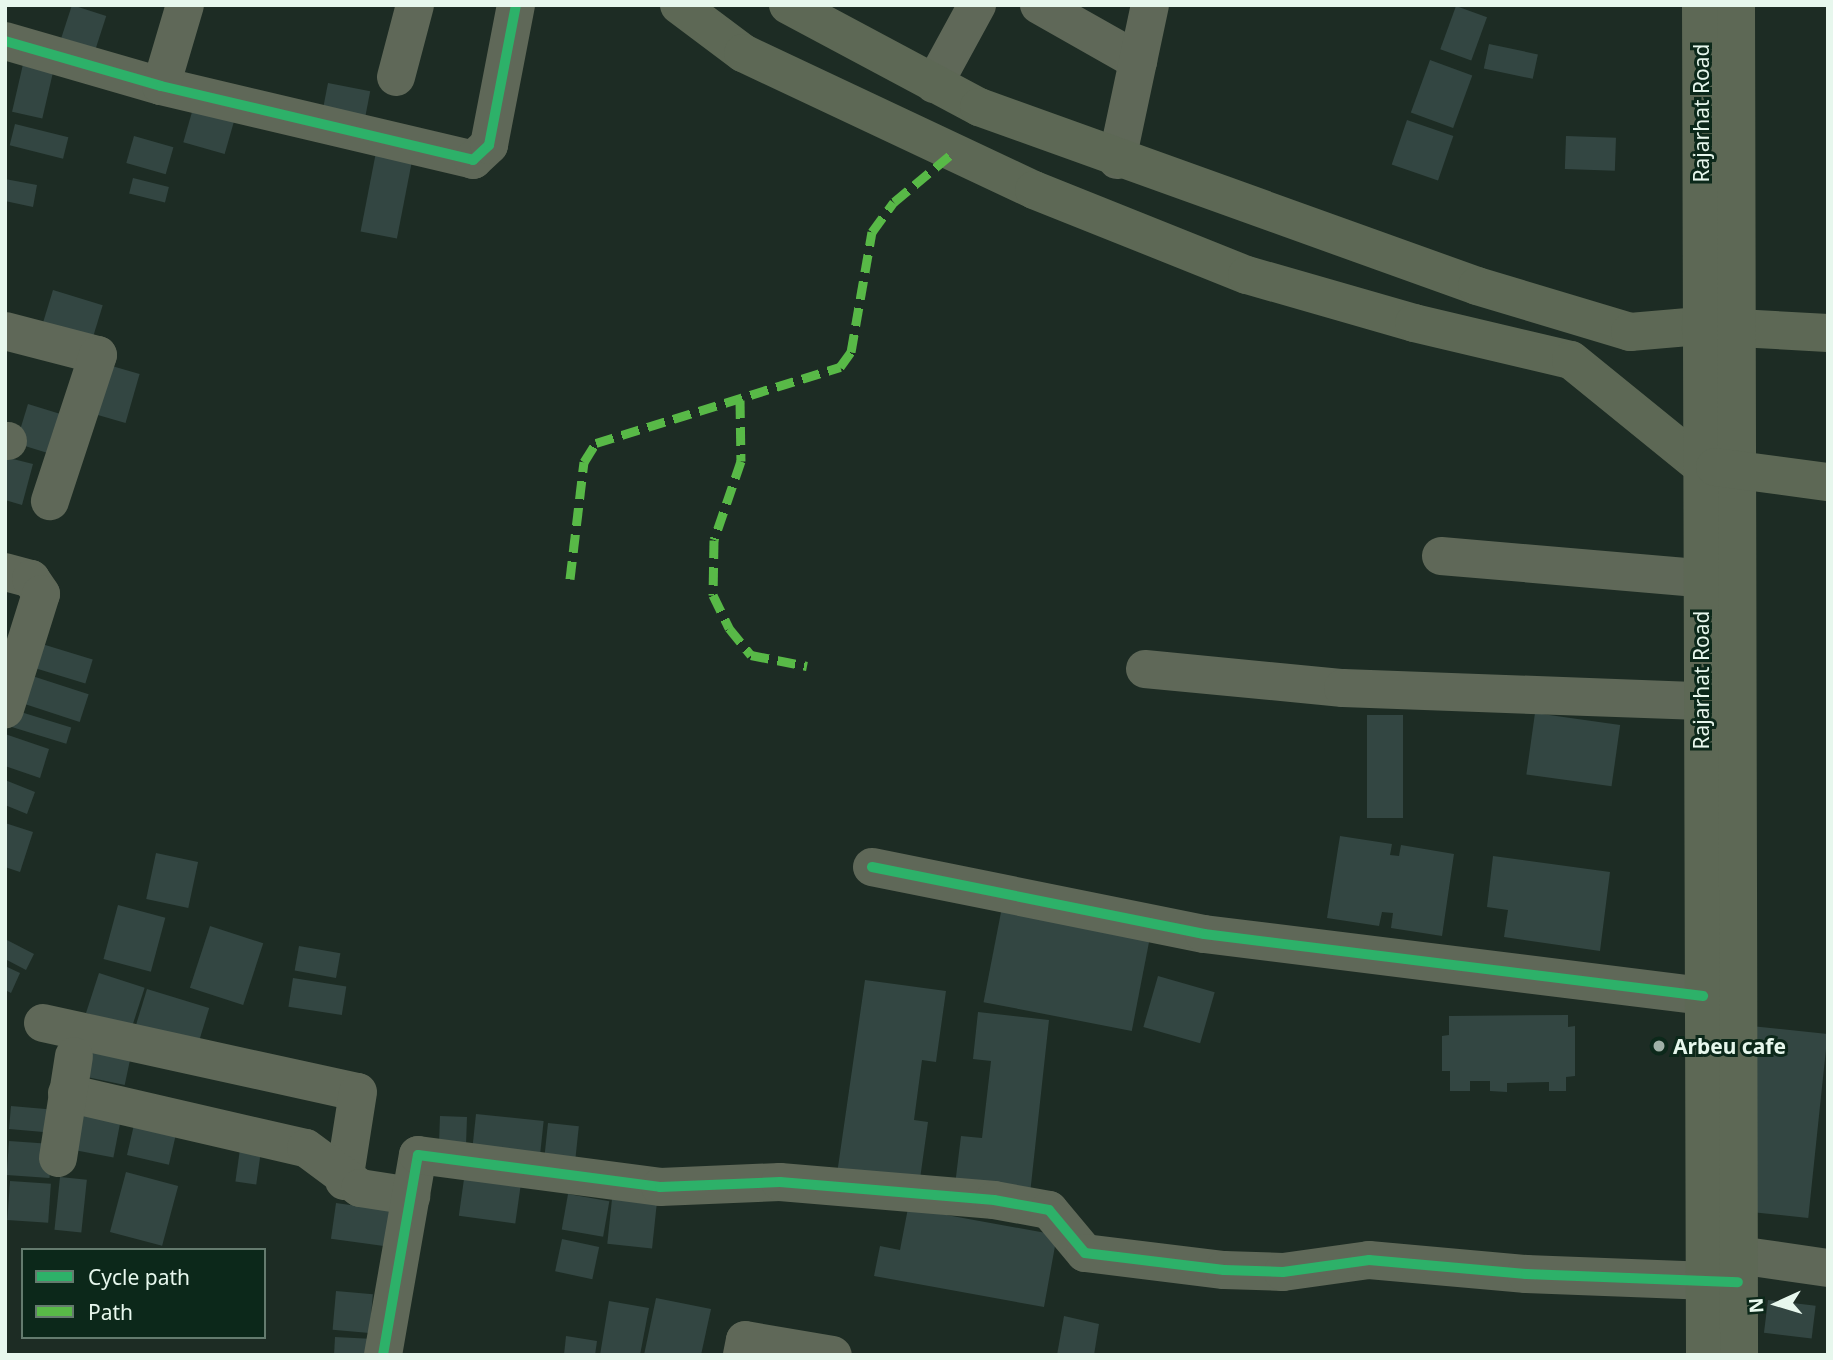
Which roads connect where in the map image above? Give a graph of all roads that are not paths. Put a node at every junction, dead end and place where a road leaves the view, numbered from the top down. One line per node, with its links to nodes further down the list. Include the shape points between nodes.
1 (185, 5): 15 (street)
2 (415, 5): 13 (street)
3 (516, 5): 15 (street, via 489,145 473,160)
4 (679, 5): 21 (main road, via 743,53 1034,190 1247,275 1384,315 1571,359)
5 (788, 5): 14 (main road)
6 (977, 5): 14 (street)
7 (1039, 5): 12 (street)
8 (1150, 5): 12 (street)
9 (1701, 5): 17 (main road, Rajarhat Road)
10 (1736, 5): 18 (main road, Rajarhat Road)
11 (5, 41): 15 (street)
12 (1138, 61): 16 (street)
13 (397, 77)
14 (934, 84): 16 (main road)
15 (161, 86)
16 (1117, 160): 17 (main road, via 1477,286 1630,332)
17 (1700, 326): 18 (main road); 21 (main road, Rajarhat Road)
18 (1741, 330): 20 (main road); 22 (main road, Rajarhat Road)
19 (5, 331): 24 (street, via 98,355)
20 (1828, 333)
21 (1699, 464): 22 (main road); 27 (main road, Rajarhat Road)
22 (1739, 471): 23 (main road); 40 (main road, Rajarhat Road)
23 (1828, 482)
24 (50, 501)
25 (1441, 556): 27 (street)
26 (5, 572): 30 (street, via 31,579 41,594)
27 (1700, 579): 29 (main road, Rajarhat Road)
28 (1145, 669): 29 (street, via 1343,688)
29 (1701, 701): 32 (main road, Rajarhat Road)
30 (5, 709)
31 (872, 867): 32 (street, via 1204,934)
32 (1703, 996): 40 (main road, Rajarhat Road)
33 (43, 1023): 37 (street, via 358,1092)
34 (74, 1056): 35 (street)
35 (67, 1093): 36 (street); 37 (street, via 306,1148)
36 (58, 1158)
37 (344, 1181): 38 (street)
38 (411, 1196): 40 (street, via 418,1155 660,1187 780,1182 994,1200 1049,1210 1085,1253 1224,1270 1283,1272 1368,1260 1526,1274); 41 (street)
39 (1828, 1268): 40 (street)
40 (1728, 1272): 44 (main road, Rajarhat Road); 45 (main road, Rajarhat Road)
41 (383, 1355)
42 (742, 1355): 43 (street, via 745,1340)
43 (833, 1355)
44 (1705, 1355)
45 (1739, 1355)

